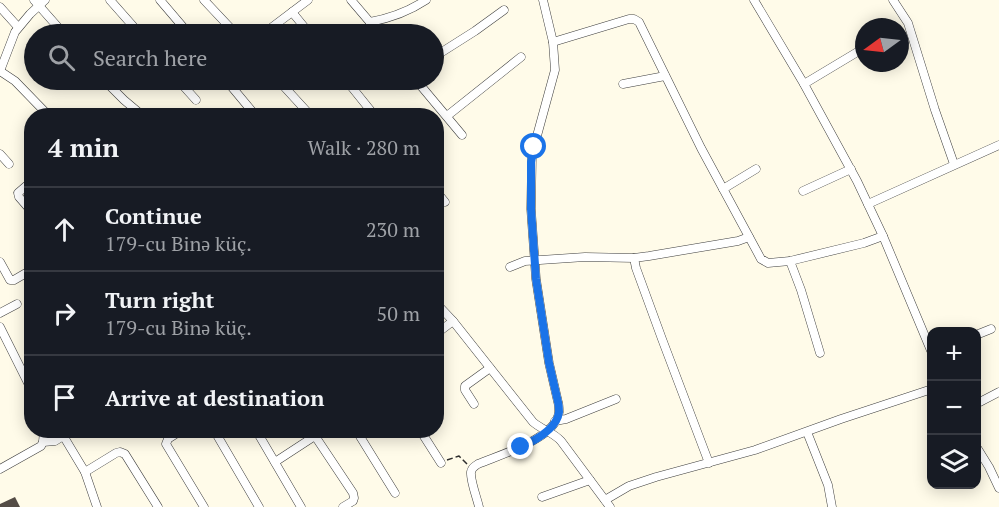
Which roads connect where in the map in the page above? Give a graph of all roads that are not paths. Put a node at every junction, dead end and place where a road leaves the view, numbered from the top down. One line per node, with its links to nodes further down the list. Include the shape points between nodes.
1 (110, 0): 17 (street)
2 (160, 0): 18 (street)
3 (204, 0): 19 (street)
4 (308, 0): 13 (street)
5 (351, 0): 15 (street)
6 (426, 0): 15 (street, via 398,16)
7 (543, 0): 24 (street)
8 (754, 0): 32 (street)
9 (893, 0): 14 (street)
10 (39, 2): 16 (street); 23 (street)
11 (0, 7): 23 (street)
12 (504, 10): 26 (street)
13 (292, 12): 20 (street); 21 (street)
14 (905, 18)
15 (370, 22)
16 (56, 24)
17 (131, 24)
18 (180, 24)
19 (227, 24)
20 (276, 24)
21 (302, 24)
22 (909, 26): 54 (street)
23 (18, 27): 25 (street)
24 (553, 42): 30 (street, via 634,19 642,27); 65 (street, via 555,70 531,162)
25 (3, 49): 29 (street)
26 (444, 51)
27 (855, 53): 32 (street)
28 (521, 57): 49 (street)
29 (0, 71): 34 (street)
30 (665, 76): 31 (street); 58 (street)
31 (622, 84)
32 (804, 84): 56 (street)
33 (24, 90): 42 (street)
34 (24, 90)
35 (114, 90): 43 (street)
36 (187, 90): 41 (street)
37 (234, 90): 44 (street)
38 (287, 90): 45 (street)
39 (354, 90): 46 (street)
40 (425, 90): 47 (street)
41 (196, 100)
42 (42, 108)
43 (134, 108)
44 (249, 108)
45 (304, 108)
46 (369, 108)
47 (440, 108)
48 (444, 113): 49 (street)
49 (447, 116): 50 (street)
50 (462, 135)
51 (999, 145): 54 (street)
52 (0, 154): 53 (street)
53 (9, 164)
54 (954, 164): 61 (street)
55 (756, 169): 58 (street)
56 (851, 169): 59 (street); 61 (street)
57 (24, 188): 60 (street, via 18,194)
58 (723, 189): 63 (street)
59 (803, 191)
60 (24, 203)
61 (868, 204): 62 (street)
62 (883, 236): 66 (street); 78 (street)
63 (749, 237): 64 (street); 66 (street, via 764,262)
64 (634, 258): 65 (street); 104 (street)
65 (534, 260): 68 (street); 87 (street, via 558,402)
66 (790, 261): 79 (street)
67 (0, 262): 69 (street, via 10,280)
68 (510, 267)
69 (24, 274)
70 (17, 304): 72 (street)
71 (444, 311): 73 (street)
72 (0, 313)
73 (453, 321): 75 (street); 80 (street)
74 (0, 328): 81 (street)
75 (444, 328)
76 (991, 329): 77 (street)
77 (981, 332)
78 (927, 342)
79 (820, 353)
80 (490, 368): 86 (street, via 465,386); 88 (street, via 533,422)
81 (24, 375)
82 (927, 391): 89 (street)
83 (999, 392): 85 (street)
84 (616, 399): 87 (street)
85 (981, 401)
86 (474, 404)
87 (555, 421): 88 (street)
88 (548, 431): 107 (street, via 561,441); 118 (street, via 474,467 471,472)
89 (807, 432): 104 (street); 119 (street, via 828,485)
90 (43, 438): 100 (street)
91 (59, 438): 100 (street)
92 (64, 438): 106 (street)
93 (170, 438): 114 (street, via 166,444)
94 (219, 438): 115 (street)
95 (261, 438): 102 (street)
96 (308, 438): 102 (street)
97 (316, 438): 117 (street, via 354,498)
98 (361, 438): 109 (street)
99 (425, 438): 103 (street)
100 (43, 442): 105 (street)
101 (981, 454): 108 (street)
102 (275, 462): 116 (street)
103 (441, 463)
104 (710, 463): 111 (street, via 629,486)
105 (0, 469)
106 (85, 472): 112 (street); 113 (street, via 120,452)
107 (590, 480): 110 (street); 111 (street)
108 (999, 488)
109 (395, 493)
110 (542, 497)
111 (608, 503)
112 (97, 507)
113 (158, 507)
114 (204, 507)
115 (259, 507)
116 (301, 507)
117 (343, 507)
118 (479, 507)
119 (831, 507)

